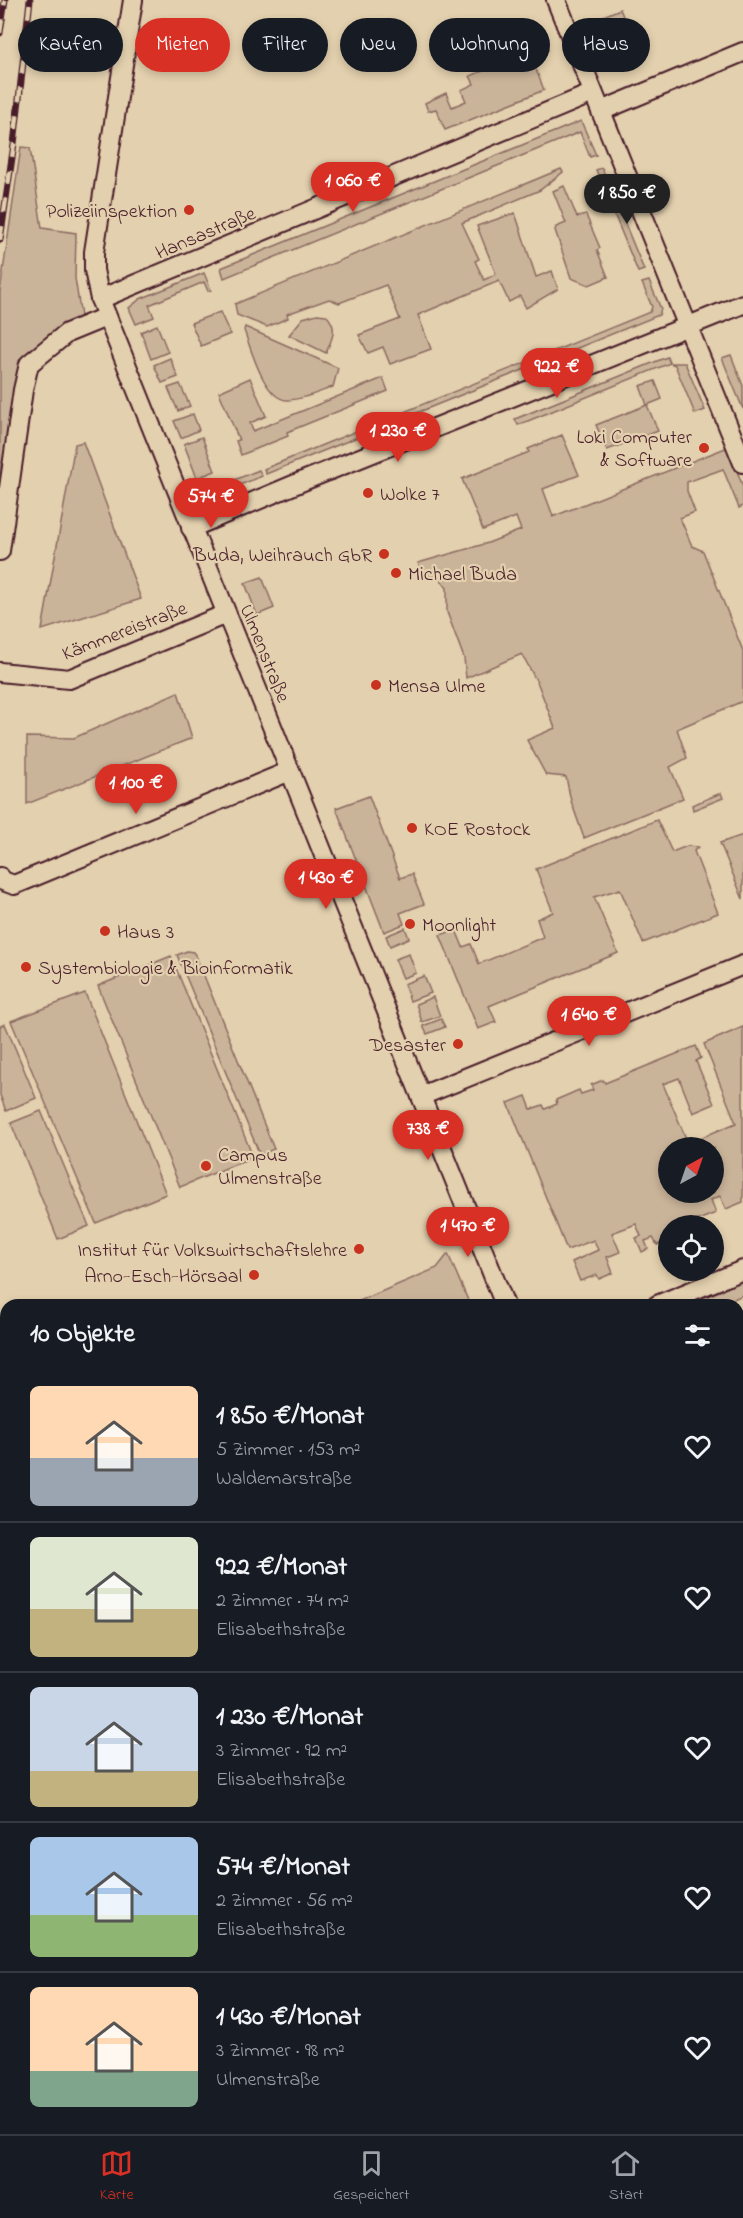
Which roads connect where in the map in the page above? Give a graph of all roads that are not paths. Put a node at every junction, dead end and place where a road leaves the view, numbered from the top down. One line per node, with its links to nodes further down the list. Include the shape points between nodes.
1 (133, 0): 6 (street, Ulmenstraße, via 95,243 94,270)
2 (556, 0): 4 (street)
3 (743, 52): 5 (street)
4 (593, 93): 5 (street); 6 (street, Hansastraße)
5 (601, 111): 9 (street)
6 (100, 299): 8 (street, Ulmenstraße)
7 (743, 304): 9 (street)
8 (106, 317): 11 (street, Ulmenstraße); 12 (street, via 67,333 29,364)
9 (688, 326): 10 (street); 11 (street)
10 (743, 463)
11 (191, 528): 13 (street, Ulmenstraße)
12 (0, 551)
13 (226, 614): 14 (street, Kämmereistraße, via 69,679); 15 (street, Ulmenstraße)
14 (0, 672)
15 (290, 771): 16 (street, via 14,885); 18 (street, Ulmenstraße)
16 (1, 879)
17 (743, 965): 18 (street)
18 (421, 1096): 20 (street, Ulmenstraße)
19 (743, 1270): 21 (street)
20 (503, 1299)
21 (672, 1299)

